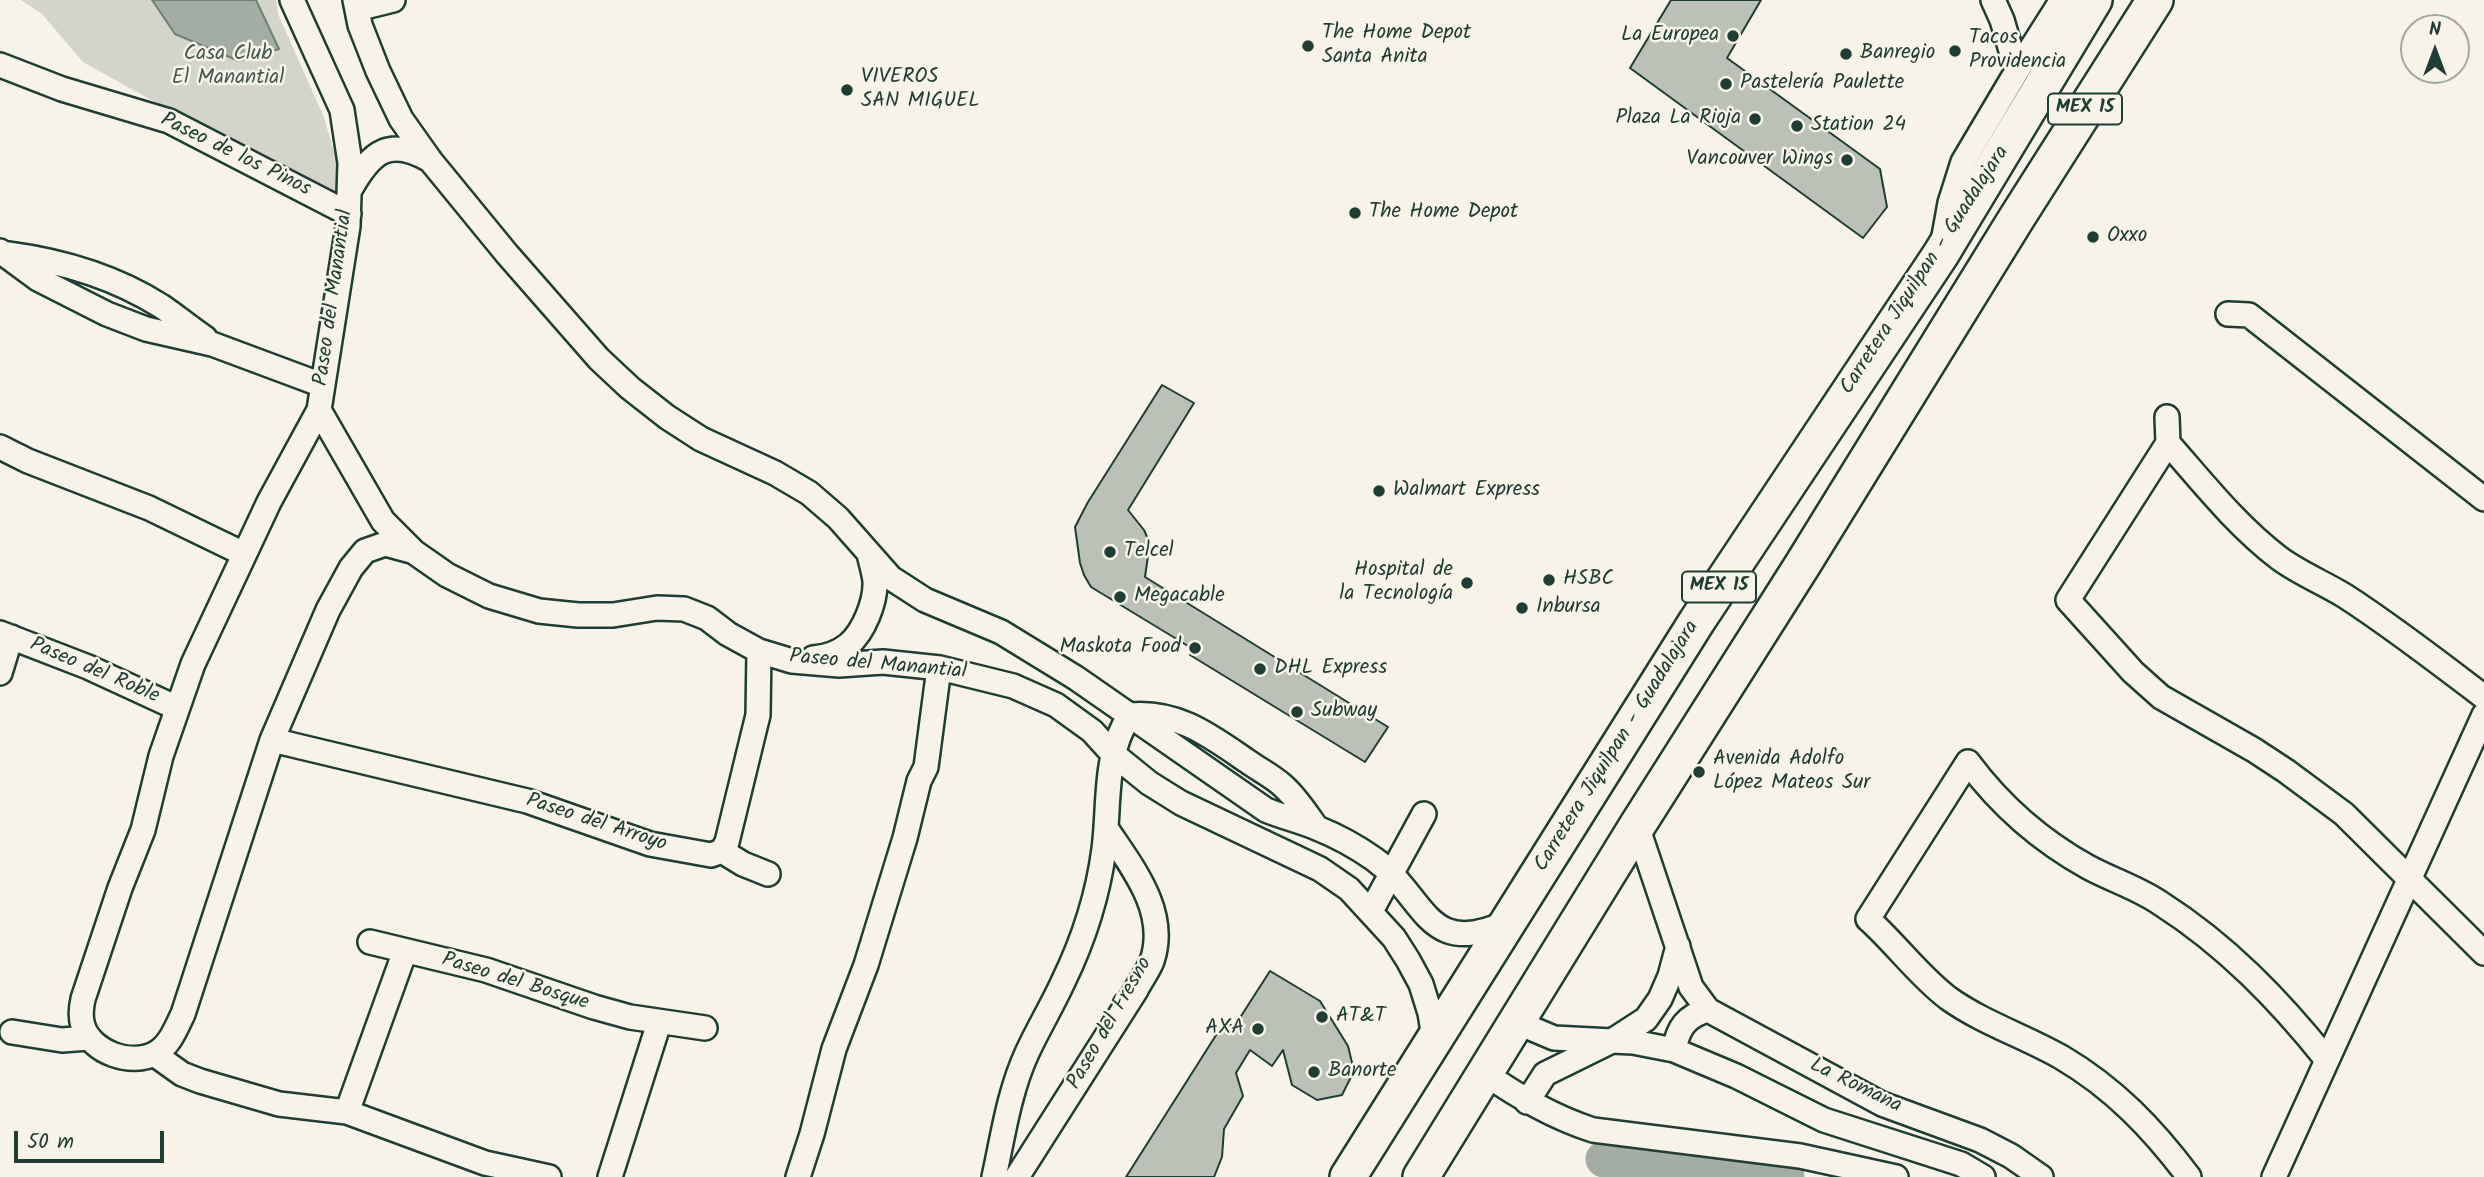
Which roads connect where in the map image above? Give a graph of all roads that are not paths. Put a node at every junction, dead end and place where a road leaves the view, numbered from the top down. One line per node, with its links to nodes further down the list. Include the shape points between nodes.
1 (292, 0): 11 (street, Paseo del Manantial, via 342,110)
2 (393, 0): 7 (street)
3 (1993, 0): 9 (street)
4 (2062, 0): 9 (street)
5 (2094, 0): 14 (highway, Carretera Jiquilpan - Guadalajara / MEX 15)
6 (2155, 0): 38 (highway, MEX 15)
7 (356, 4): 10 (street, via 378,71 401,118)
8 (0, 65): 12 (street, Paseo de los Pinos, via 169,121)
9 (2017, 71): 14 (street, via 1963,162)
10 (430, 160): 11 (street, via 413,150 392,148 377,153); 23 (street, via 599,359 630,388 701,439 775,472 809,493)
11 (351, 188): 12 (street, Paseo del Manantial)
12 (349, 214): 17 (street, Paseo del Manantial)
13 (2, 252): 16 (street, via 38,279 107,314 146,329); 16 (street, via 44,258 122,286 160,306)
14 (1941, 254): 45 (highway, Carretera Jiquilpan - Guadalajara / MEX 15, via 1697,621)
15 (2228, 314): 22 (street, via 2249,315)
16 (212, 344): 17 (street)
17 (322, 384): 18 (street, Paseo del Manantial)
18 (319, 410): 24 (street, Paseo del Manantial, via 383,521); 25 (street)
19 (2167, 417): 20 (street)
20 (2168, 443): 31 (street, via 2251,534 2281,560 2378,618); 43 (street, via 2060,600 2161,696 2286,771 2344,814)
21 (0, 447): 25 (street, via 149,508)
22 (2484, 499)
23 (869, 551): 28 (street, via 875,582 871,607 849,645 828,657); 33 (street, via 891,578 925,600 1001,632)
24 (414, 552): 27 (street, Paseo del Manantial, via 489,596 539,611 612,615 684,609); 35 (street, via 385,544 365,551 351,568)
25 (244, 554): 32 (street)
26 (6, 635): 30 (street, Paseo del Roble); 32 (street, Paseo del Roble)
27 (760, 651): 28 (street, Paseo del Manantial); 40 (street, via 758,715)
28 (792, 661): 29 (street, Paseo del Manantial)
29 (939, 668): 36 (street, Paseo del Manantial, via 1013,686 1056,705 1092,731); 66 (street, via 926,766 930,782 913,865 897,910 866,965 834,1049)
30 (0, 673)
31 (2484, 696)
32 (177, 708): 55 (street, via 143,830 86,984 81,1011)
33 (1130, 715): 36 (street); 41 (street, via 1266,810 1316,827)
34 (2484, 715): 43 (street)
35 (272, 740): 40 (street, Paseo del Arroyo, via 527,801 650,844 711,855); 59 (street, via 183,1014 166,1045)
36 (1112, 753): 39 (street); 44 (street, Paseo del Manantial, via 1181,803 1321,869)
37 (1424, 814): 41 (street)
38 (1637, 826): 47 (street, La Romana); 51 (highway, MEX 15)
39 (1106, 828): 67 (street, via 1097,888 1081,940 1018,1076); 68 (street, Paseo del Fresno, via 1147,892 1154,925 1152,960)
40 (722, 851): 42 (street)
41 (1391, 873): 44 (street); 45 (street, via 1425,916 1444,930 1470,934)
42 (768, 874)
43 (2410, 878): 49 (street); 60 (street)
44 (1371, 911): 56 (street, Paseo del Manantial, via 1394,938 1421,984)
45 (1508, 922): 56 (highway, Carretera Jiquilpan - Guadalajara / MEX 15)
46 (370, 942): 48 (street, Paseo del Bosque)
47 (1678, 946): 50 (street, La Romana, via 1691,987); 57 (street, via 1660,999 1646,1019)
48 (405, 951): 52 (street, Paseo del Bosque, via 486,970 594,1007); 63 (street)
49 (2484, 953)
50 (1708, 1010): 58 (street, via 1684,1022); 73 (street, La Romana, via 1882,1104 1980,1140)
51 (1516, 1022): 57 (street, La Romana, via 1554,1038); 61 (highway, MEX 15)
52 (659, 1023): 53 (street, Paseo del Bosque); 65 (street)
53 (705, 1028)
54 (12, 1032): 55 (street, via 62,1040)
55 (89, 1038): 59 (street, via 121,1057)
56 (1434, 1038): 69 (highway, Carretera Jiquilpan - Guadalajara / MEX 15)
57 (1612, 1041): 58 (street, La Romana); 62 (street, via 1545,1074)
58 (1674, 1050): 72 (street, La Romana, via 1824,1120 1961,1164)
59 (155, 1054): 63 (street, via 182,1074 237,1092 279,1104)
60 (2327, 1060): 74 (street, via 2243,967 2159,902 2057,848 2007,808 1968,762 1868,919 1948,998 2063,1058 2118,1098 2145,1122); 75 (street)
61 (1484, 1073): 62 (street); 70 (highway, MEX 15)
62 (1527, 1102): 71 (street, via 1593,1130 1800,1156)
63 (347, 1112): 64 (street, via 485,1163)
64 (549, 1177)
65 (610, 1177)
66 (798, 1177)
67 (993, 1177)
68 (1017, 1177)
69 (1348, 1177)
70 (1421, 1177)
71 (1896, 1177)
72 (1983, 1177)
73 (2041, 1177)
74 (2189, 1177)
75 (2274, 1177)

